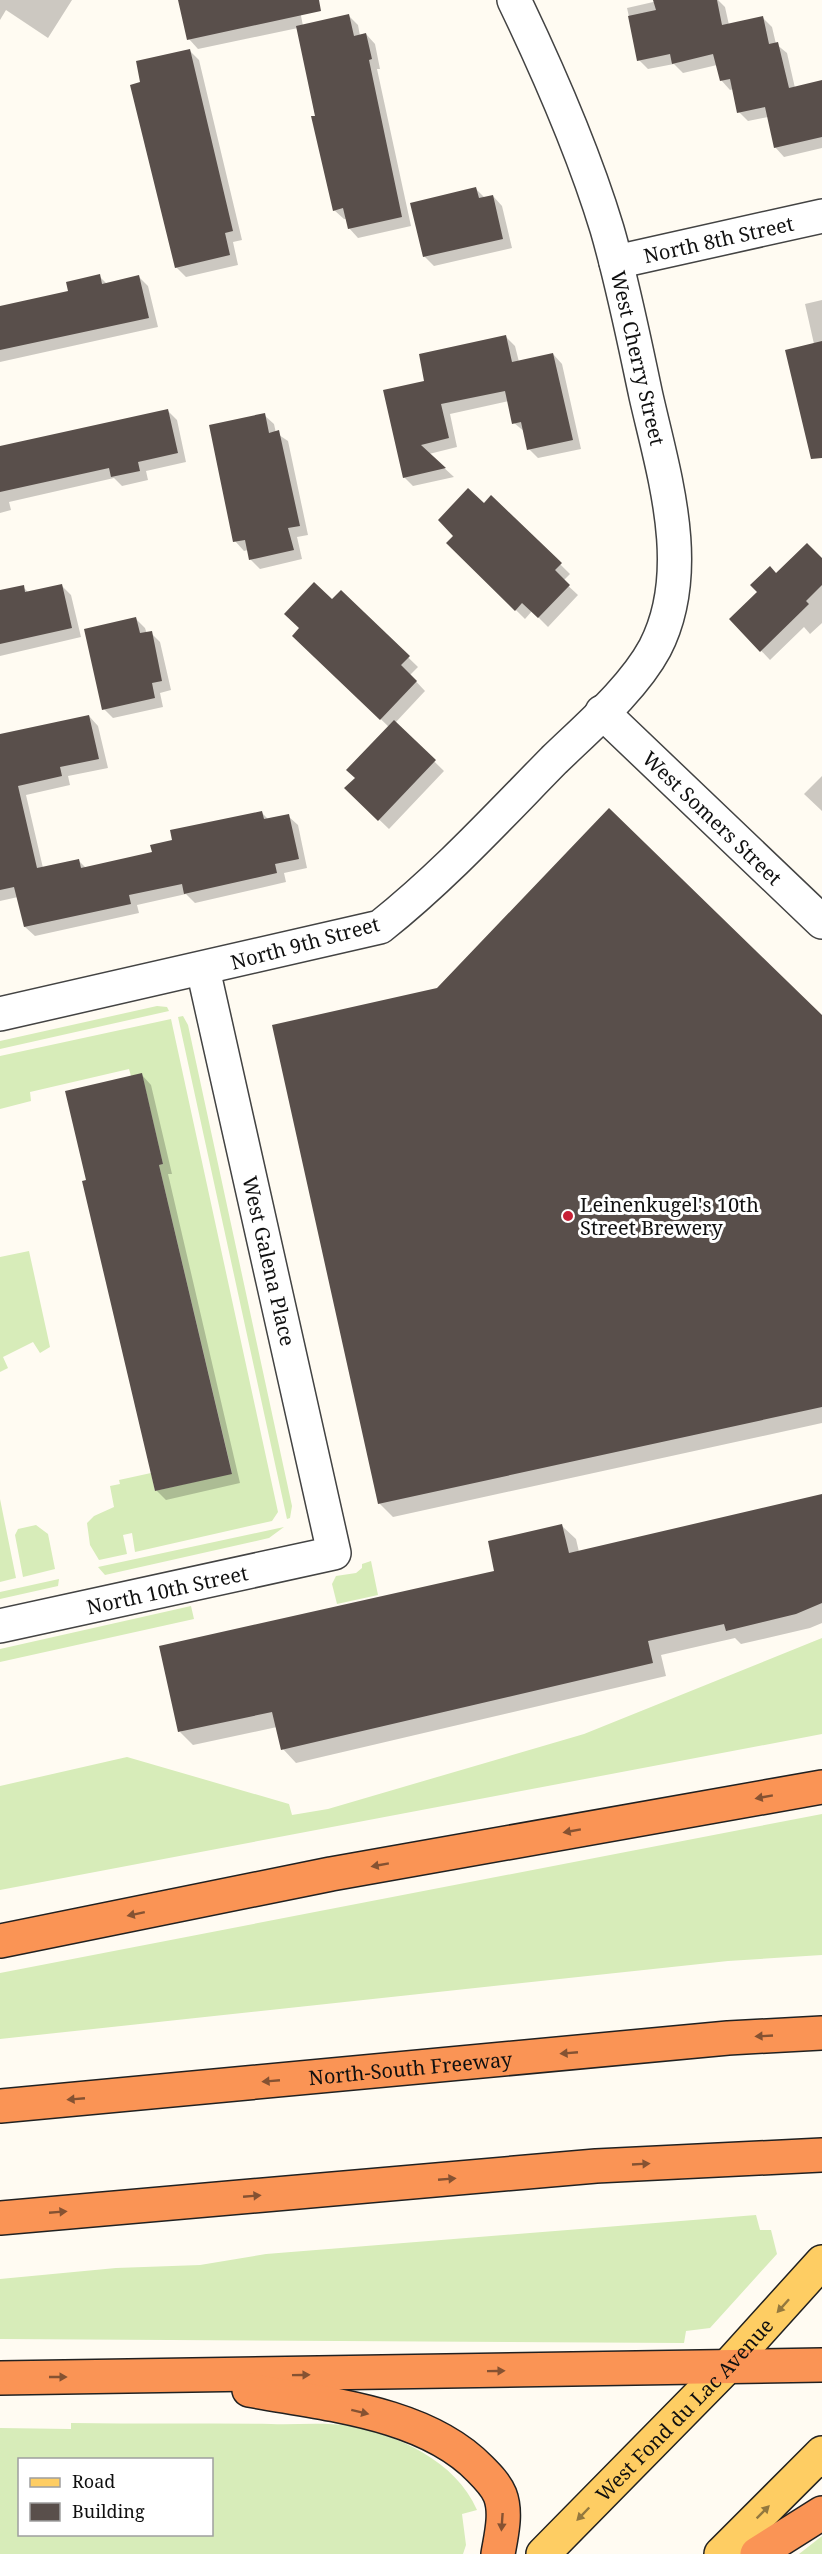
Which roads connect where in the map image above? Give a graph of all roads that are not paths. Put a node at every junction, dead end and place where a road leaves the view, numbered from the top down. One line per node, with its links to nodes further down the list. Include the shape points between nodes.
1 (514, 0): 3 (street, West Cherry Street, via 575,135)
2 (822, 216): 3 (street, North 8th Street)
3 (616, 262): 4 (street, West Cherry Street, via 667,491 674,558 670,603 655,648)
4 (602, 712): 5 (street, West Somers Street); 6 (street, North 9th Street, via 416,899 380,927)
5 (822, 922)
6 (203, 969): 7 (street, North 9th Street); 8 (street, West Galena Place)
7 (0, 1014)
8 (334, 1553): 9 (street, North 10th Street)
9 (0, 1626)
10 (822, 1787): 11 (highway, one-way to 11, via 331,1874)
11 (0, 1941)
12 (822, 2033): 13 (highway, North-South Freeway, one-way to 13, via 704,2040)
13 (0, 2106)
14 (822, 2155): 15 (highway, one-way to 14, via 596,2166)
15 (0, 2218)
16 (822, 2262): 18 (main road, West Fond du Lac Avenue, one-way to 18)
17 (822, 2366): 18 (highway)
18 (727, 2367): 19 (highway, one-way to 18); 24 (main road, West Fond du Lac Avenue, one-way to 24)
19 (179, 2377): 20 (highway, one-way to 19); 23 (highway, one-way to 23, via 368,2414 409,2424 447,2442 471,2460 500,2494 503,2512)
20 (0, 2378)
21 (822, 2453): 25 (main road, one-way to 21)
22 (822, 2513): 26 (highway)
23 (498, 2554)
24 (543, 2554)
25 (722, 2554)
26 (756, 2554)

